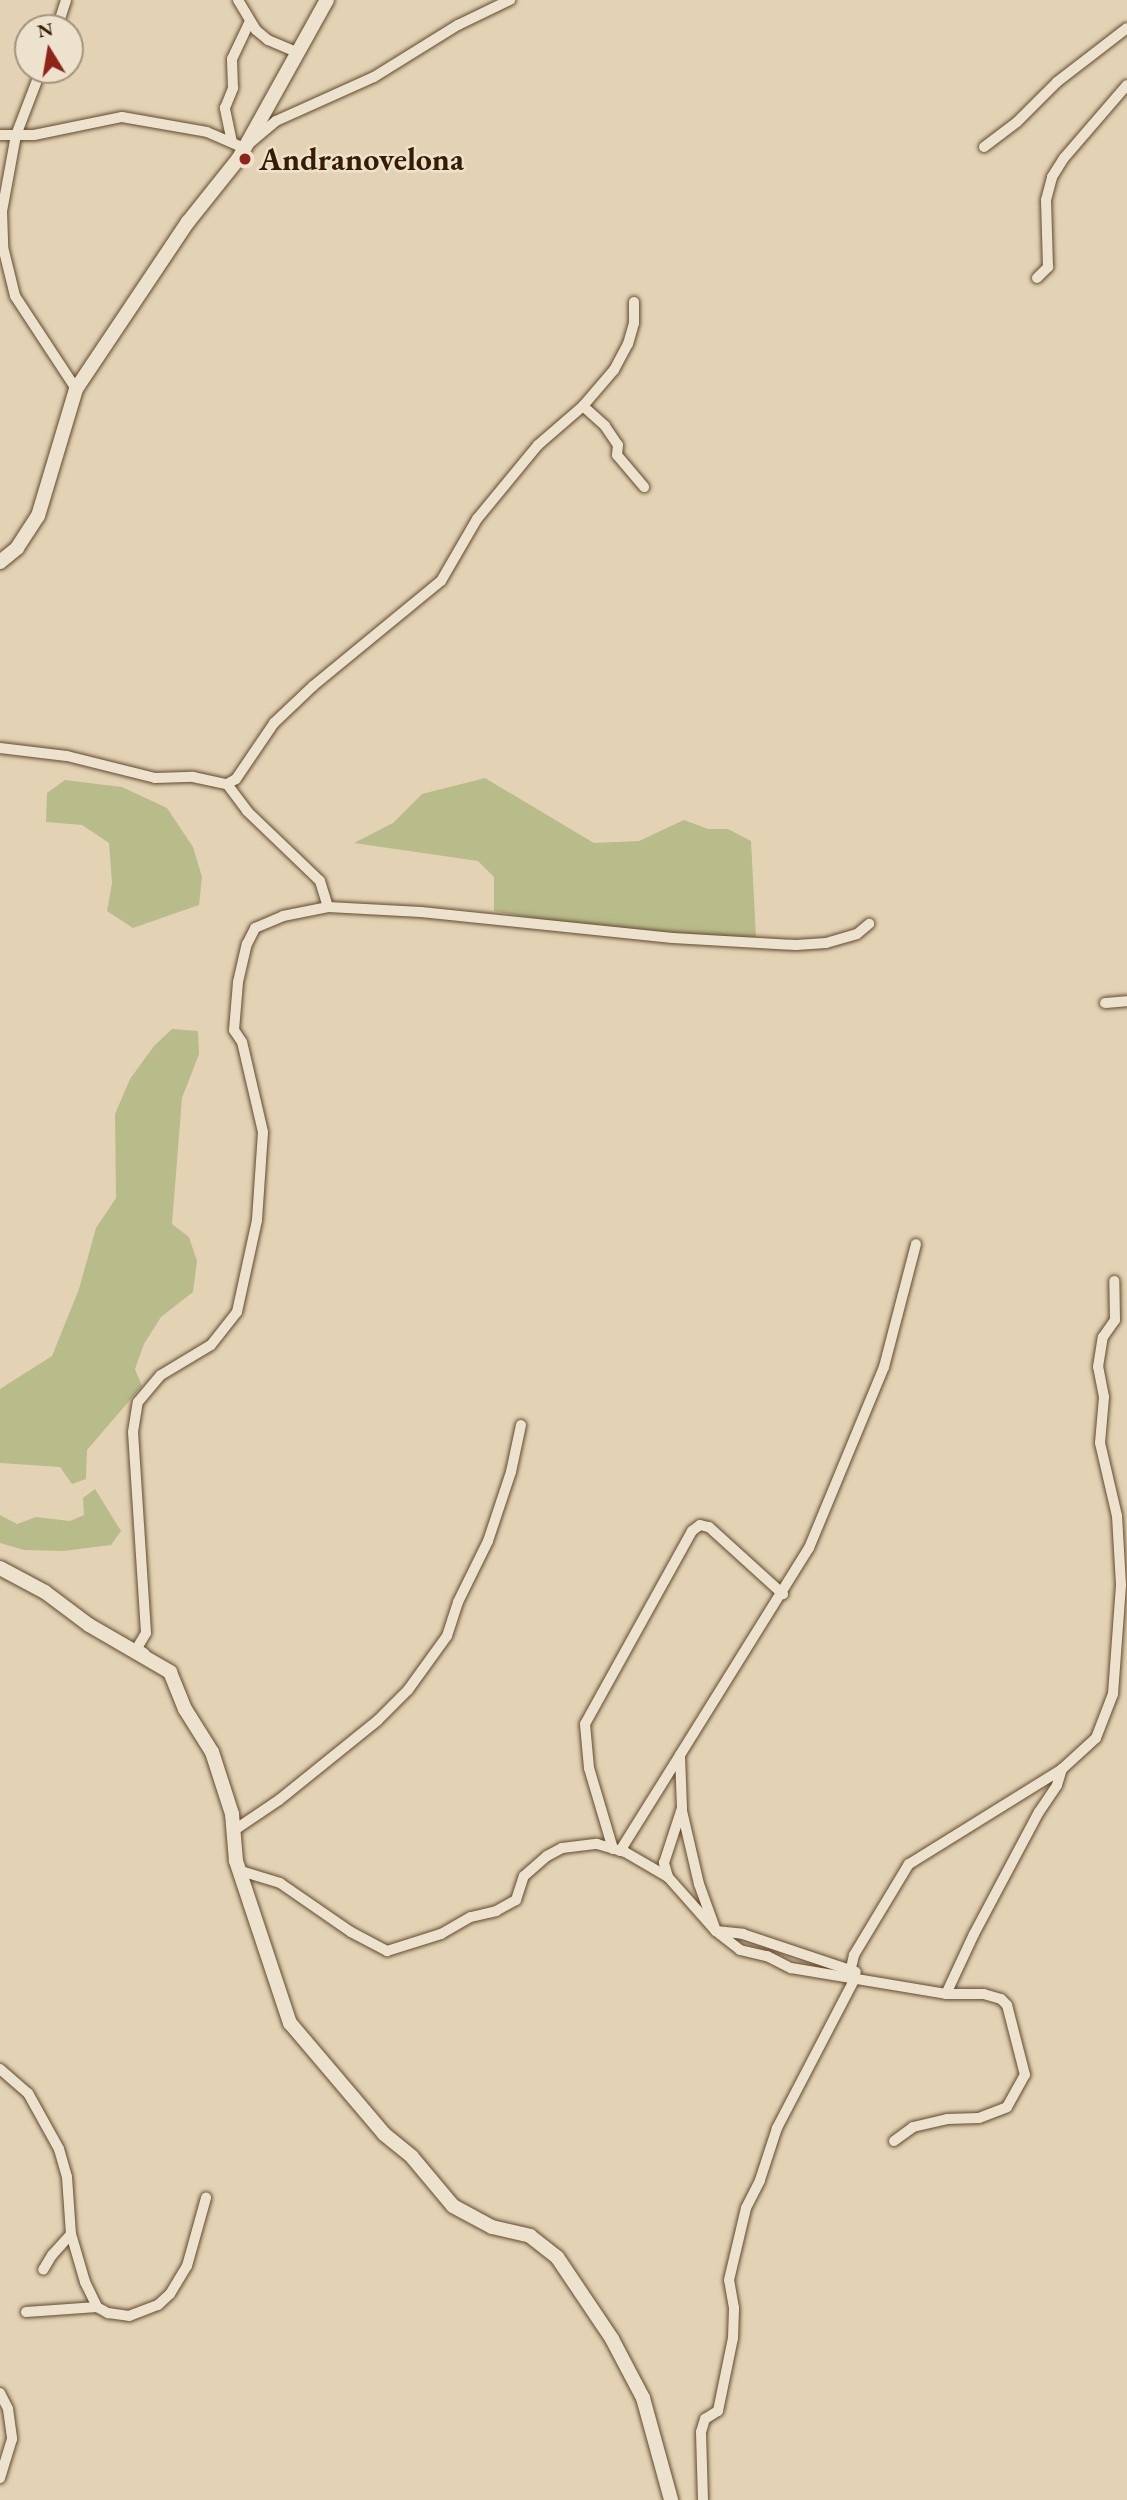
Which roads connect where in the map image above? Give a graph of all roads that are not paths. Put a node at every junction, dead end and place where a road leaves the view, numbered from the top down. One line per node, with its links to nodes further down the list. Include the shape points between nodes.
1 (238, 0): 4 (street)
2 (327, 0): 6 (street)
3 (510, 0): 11 (street, via 458,25 374,77 276,121)
4 (250, 21): 6 (street, via 268,40); 11 (street, via 232,59 233,88 225,108)
5 (1127, 28): 12 (street)
6 (298, 53): 11 (street)
7 (36, 84): 10 (street)
8 (1127, 85): 14 (street, via 1071,148 1052,177 1046,200 1048,267)
9 (0, 135): 10 (street)
10 (16, 135): 11 (street, via 122,117 207,132); 15 (street, via 2,211)
11 (238, 145): 17 (street, via 239,158 188,222)
12 (984, 147)
13 (0, 270): 15 (street)
14 (1037, 278)
15 (13, 286): 17 (street, via 15,296)
16 (634, 302): 18 (street, via 628,344 614,370)
17 (76, 389): 20 (street, via 38,516)
18 (583, 406): 19 (street, via 605,426 618,445 617,455); 22 (street, via 538,445 477,519 442,581 274,723 236,779)
19 (644, 487)
20 (0, 562)
21 (0, 748): 22 (street, via 67,756 155,778 193,777)
22 (227, 783): 23 (street, via 247,811 320,881)
23 (328, 907): 24 (street, via 770,944 826,943 857,934); 32 (street, via 283,916 256,928 247,944 234,1030 243,1042 264,1132 257,1220 237,1312 211,1345 161,1375 138,1402 134,1432 146,1633 137,1648)
24 (869, 923)
25 (1127, 1000): 26 (street)
26 (1105, 1003)
27 (916, 1244): 31 (street, via 884,1367 809,1548)
28 (1114, 1281): 34 (street, via 1115,1320 1103,1337 1098,1367 1104,1397 1100,1443 1117,1516 1120,1574 1113,1695 1096,1738)
29 (522, 1425): 36 (street, via 488,1541 447,1636 408,1690 378,1720)
30 (0, 1568): 32 (street)
31 (783, 1594): 33 (street); 37 (street, via 709,1527 700,1525 692,1531 585,1724 589,1768)
32 (150, 1658): 36 (street, via 170,1672 185,1709 212,1752)
33 (680, 1755): 35 (street); 37 (street)
34 (1062, 1769): 41 (street, via 909,1864 854,1955); 42 (street)
35 (682, 1808): 39 (street, via 664,1863); 40 (street, via 698,1884)
36 (233, 1831): 38 (street)
37 (617, 1850): 38 (street, via 597,1844 562,1848 524,1876 516,1900 441,1934 387,1951 280,1883); 39 (street)
38 (241, 1871): 52 (street, via 290,2023 384,2134 412,2157 453,2206 492,2227 530,2236 557,2257 612,2339 643,2398)
39 (667, 1877): 40 (street)
40 (716, 1931): 41 (street, via 743,1934); 41 (street, via 740,1950 791,1968)
41 (852, 1974): 42 (street, via 870,1982); 53 (street, via 777,2128 746,2208 729,2280 733,2338 718,2411 705,2418 701,2432)
42 (946, 1994): 44 (street, via 984,1994 1007,2005 1025,2076 1007,2107 979,2118 913,2127)
43 (0, 2069): 46 (street, via 28,2093 59,2149 67,2177)
44 (894, 2141)
45 (206, 2198): 48 (street, via 187,2266 170,2294 158,2305 129,2316)
46 (71, 2234): 47 (street); 48 (street)
47 (43, 2270)
48 (97, 2307): 49 (street)
49 (26, 2312)
50 (0, 2393): 51 (street, via 8,2409 12,2439)
51 (0, 2478)
52 (671, 2500)
53 (703, 2500)

